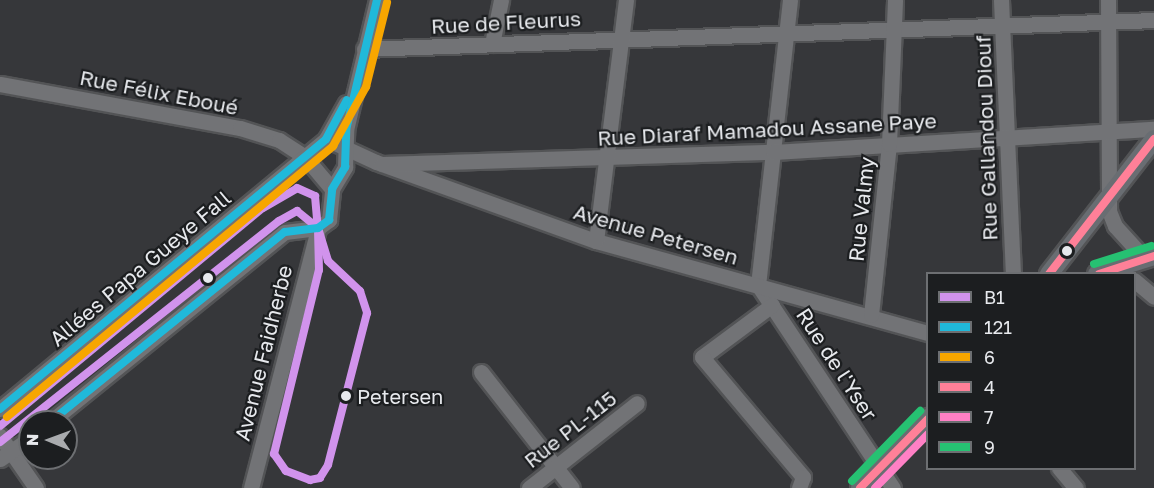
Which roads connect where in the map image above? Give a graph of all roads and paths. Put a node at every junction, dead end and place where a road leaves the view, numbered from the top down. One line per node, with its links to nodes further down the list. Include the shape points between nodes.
1 (377, 0): 15 (street)
2 (501, 0): 14 (street)
3 (626, 0): 13 (street)
4 (790, 0): 12 (street)
5 (895, 0): 11 (street, Rue Valmy)
6 (1001, 0): 10 (street, Rue Gallandou Diouf)
7 (1108, 0): 9 (street)
8 (1154, 20): 9 (street, Rue de Fleurus)
9 (1108, 21): 10 (street, Rue de Fleurus); 19 (street)
10 (1002, 25): 11 (street, Rue de Fleurus); 20 (street, Rue Gallandou Diouf)
11 (894, 29): 12 (street, Rue de Fleurus); 23 (street, Rue Valmy)
12 (787, 33): 13 (street, Rue de Fleurus); 25 (street)
13 (621, 38): 14 (street, Rue de Fleurus); 27 (street)
14 (492, 44): 15 (street, Rue de Fleurus)
15 (364, 49): 17 (street)
16 (0, 84): 26 (street, Rue Félix Eboué, via 240,128 279,140)
17 (356, 84): 21 (street); 24 (street)
18 (1154, 129): 19 (street, Rue Diaraf Mamadou Assane Paye)
19 (1110, 132): 20 (street, Rue Diaraf Mamadou Assane Paye); 31 (street)
20 (1007, 136): 23 (street, Rue Diaraf Mamadou Assane Paye); 35 (street, Rue Gallandou Diouf)
21 (326, 139): 24 (street, Avenue Petersen); 26 (street, Allées Papa Gueye Fall)
22 (1154, 139): 31 (main road)
23 (889, 144): 25 (street, Rue Diaraf Mamadou Assane Paye); 42 (street, Rue Valmy)
24 (345, 145): 28 (street, Avenue Petersen); 29 (street)
25 (773, 152): 27 (street, Rue Diaraf Mamadou Assane Paye); 39 (street)
26 (305, 157): 30 (street, Rue Félix Eboué); 46 (street, Allées Papa Gueye Fall)
27 (606, 159): 28 (street, Rue Diaraf Mamadou Assane Paye); 33 (street)
28 (379, 163): 29 (street, Avenue Petersen); 33 (street, Avenue Petersen)
29 (345, 167): 30 (street)
30 (332, 189): 32 (street, via 329,220)
31 (1108, 202): 34 (street, via 1115,226); 36 (main road)
32 (318, 228): 47 (street, via 285,232); 55 (street, Avenue Faidherbe)
33 (596, 241): 39 (street, Avenue Petersen)
34 (1150, 258): 37 (main road)
35 (1013, 272)
36 (1050, 272)
37 (1131, 272)
38 (1136, 281): 40 (street)
39 (758, 285): 41 (street, Rue de l'Yser); 42 (street, Avenue Petersen)
40 (1154, 297)
41 (772, 305): 52 (street, Rue de l'Yser); 58 (street, via 702,357 803,477)
42 (871, 315): 43 (street, Avenue Petersen)
43 (926, 333)
44 (482, 372): 51 (street)
45 (637, 403): 51 (street, Rue PL-115)
46 (0, 409)
47 (65, 410)
48 (926, 419): 52 (main road)
49 (0, 436): 50 (street)
50 (6, 456): 54 (street)
51 (556, 466): 56 (street, Rue PL-115); 57 (street)
52 (879, 467): 59 (main road); 60 (street, Rue de l'Yser)
53 (1061, 470): 61 (street)
54 (36, 488)
55 (251, 488)
56 (529, 488)
57 (572, 488)
58 (799, 488)
59 (860, 488)
60 (893, 488)
61 (1076, 488)

